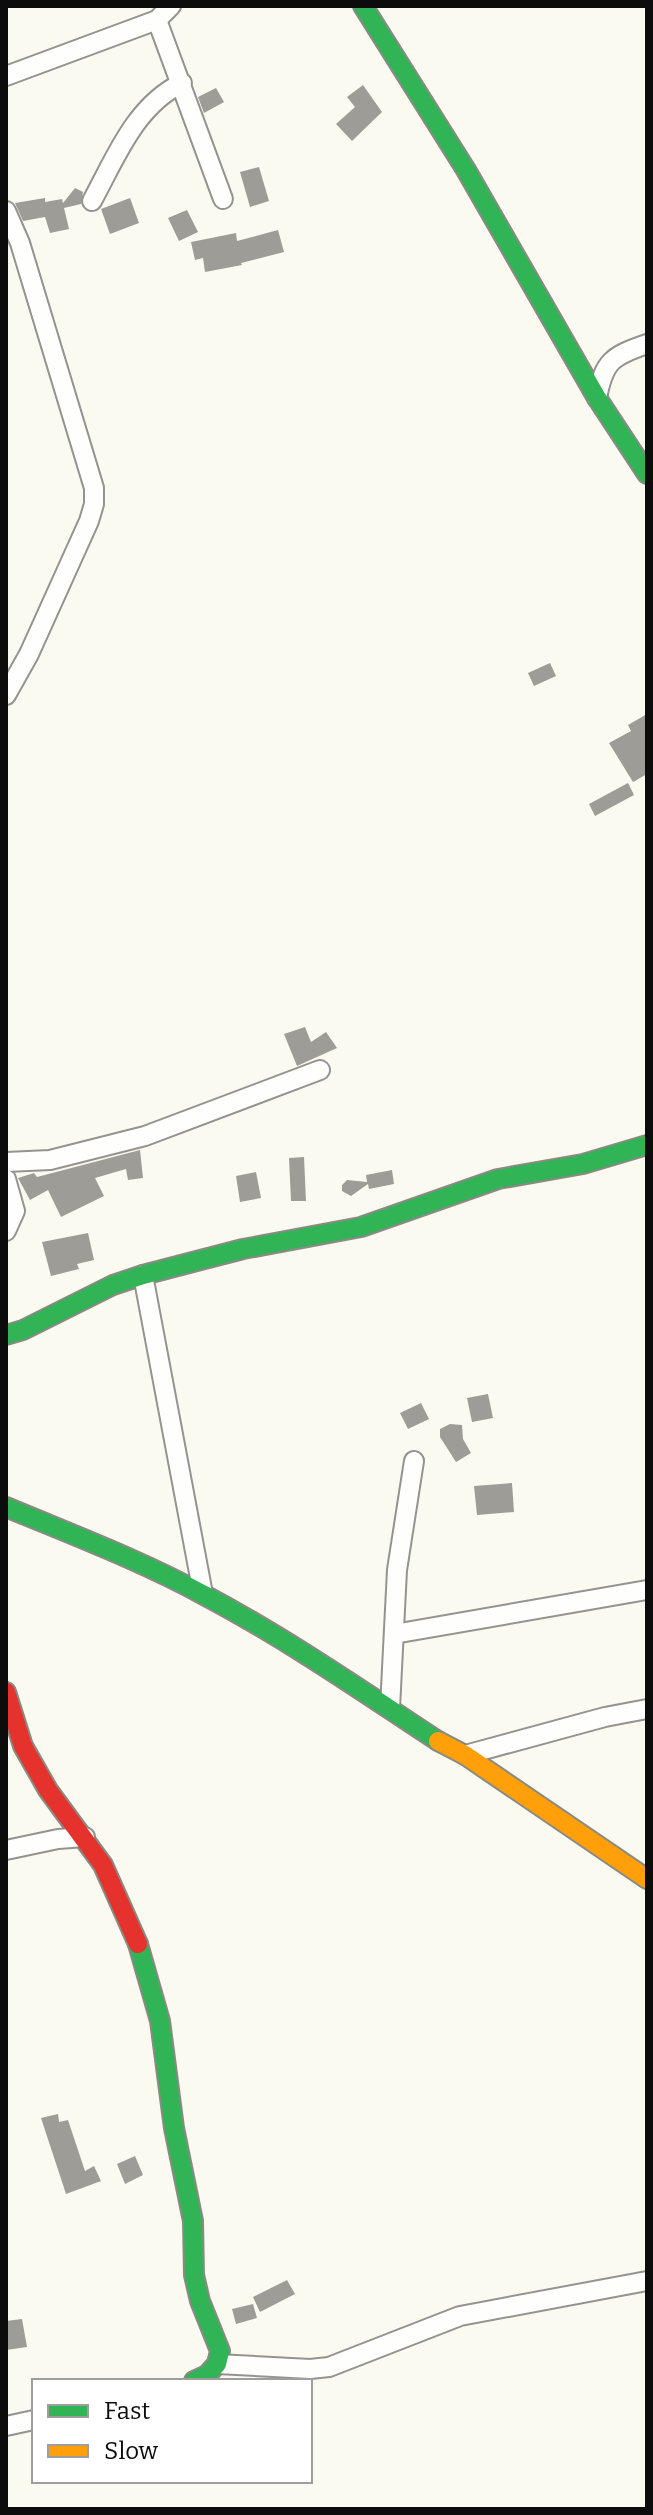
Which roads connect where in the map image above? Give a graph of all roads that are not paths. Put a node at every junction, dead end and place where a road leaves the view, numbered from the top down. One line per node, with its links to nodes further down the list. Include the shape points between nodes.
1 (171, 6): 3 (street)
2 (363, 6): 11 (street, via 466,170)
3 (157, 20): 4 (street); 5 (street)
4 (8, 73)
5 (182, 83): 7 (street); 8 (street, via 161,93 142,114)
6 (6, 196): 9 (street)
7 (223, 199)
8 (92, 201)
9 (6, 208): 13 (street, via 94,488 89,521)
10 (647, 344): 11 (street, via 612,361 601,373)
11 (597, 398): 12 (street)
12 (647, 474)
13 (6, 695)
14 (320, 1070): 16 (street, via 145,1136 50,1160)
15 (647, 1145): 19 (street, via 583,1164 498,1179 361,1227)
16 (6, 1162)
17 (6, 1179): 18 (street, via 15,1211)
18 (6, 1231)
19 (143, 1275): 20 (street); 24 (street)
20 (6, 1335)
21 (414, 1461): 25 (street, via 397,1570)
22 (6, 1507): 24 (street)
23 (647, 1590): 25 (street)
24 (203, 1594): 27 (street)
25 (394, 1634): 27 (street)
26 (6, 1692): 30 (street, via 23,1746 48,1790)
27 (390, 1708): 29 (street)
28 (647, 1709): 29 (street)
29 (465, 1755): 32 (street)
30 (85, 1837): 31 (street); 34 (street, via 141,1950 160,2021 193,2221 194,2275 220,2351)
31 (6, 1850)
32 (647, 1879)
33 (647, 2281): 34 (street, via 460,2316 329,2367)
34 (217, 2364): 35 (street)
35 (198, 2379)
36 (32, 2420): 37 (street)
37 (6, 2426)

